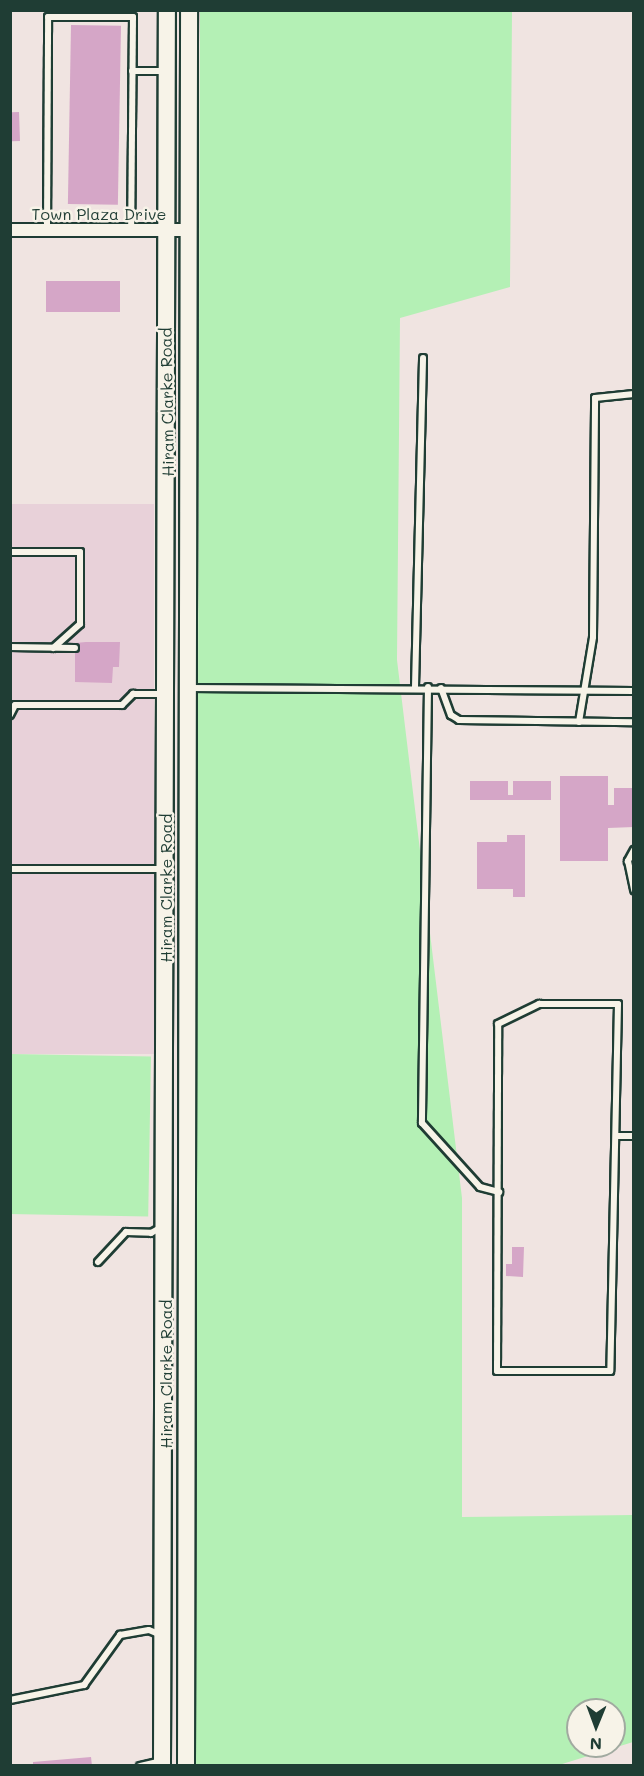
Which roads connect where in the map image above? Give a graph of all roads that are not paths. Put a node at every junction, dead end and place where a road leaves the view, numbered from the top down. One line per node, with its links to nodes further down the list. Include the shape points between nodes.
1 (167, 10): 4 (main road, Hiram Clarke Road)
2 (189, 10): 5 (main road, Hiram Clarke Road)
3 (132, 71): 4 (lane); 7 (lane, via 133,17 48,17); 8 (lane)
4 (167, 71): 5 (main road); 9 (main road, Hiram Clarke Road)
5 (189, 71): 10 (main road, Hiram Clarke Road)
6 (10, 230): 7 (street, Town Plaza Drive)
7 (47, 230): 8 (street, Town Plaza Drive)
8 (131, 230): 9 (street, Town Plaza Drive)
9 (168, 230): 10 (street, Town Plaza Drive); 13 (main road, Hiram Clarke Road)
10 (188, 230): 14 (main road, Hiram Clarke Road)
11 (423, 358): 19 (lane)
12 (633, 394): 23 (lane, via 595,398 593,637)
13 (168, 485): 14 (main road); 25 (main road, Hiram Clarke Road)
14 (188, 485): 21 (main road, Hiram Clarke Road)
15 (10, 552): 17 (lane, via 80,552 80,624)
16 (10, 647): 17 (lane)
17 (53, 648): 18 (lane)
18 (75, 648)
19 (415, 687): 20 (lane); 21 (lane)
20 (428, 687): 22 (lane); 38 (lane, via 422,1123 480,1187)
21 (189, 688): 25 (main road); 30 (main road, Hiram Clarke Road)
22 (441, 688): 23 (lane); 27 (lane, via 451,715 459,720)
23 (584, 690): 24 (lane); 27 (lane)
24 (633, 691)
25 (165, 694): 26 (lane, via 133,694 122,705 15,705); 32 (main road, Hiram Clarke Road)
26 (10, 715)
27 (579, 722): 28 (lane)
28 (633, 722)
29 (633, 850): 33 (lane, via 628,861)
30 (189, 866): 32 (main road); 35 (main road, Hiram Clarke Road)
31 (10, 869): 32 (lane)
32 (167, 869): 34 (main road, Hiram Clarke Road)
33 (633, 890)
34 (166, 1045): 35 (main road); 39 (main road, Hiram Clarke Road)
35 (188, 1045): 40 (main road, Hiram Clarke Road)
36 (616, 1136): 37 (lane); 38 (lane, via 618,1004 539,1004 498,1024); 38 (lane, via 610,1371 497,1371)
37 (633, 1136)
38 (499, 1192)
39 (166, 1224): 40 (main road); 41 (lane, via 151,1233 126,1232); 42 (main road, Hiram Clarke Road)
40 (188, 1225): 43 (main road, Hiram Clarke Road)
41 (98, 1262)
42 (166, 1426): 43 (main road); 44 (main road, Hiram Clarke Road)
43 (187, 1427): 45 (main road, Hiram Clarke Road)
44 (163, 1635): 45 (main road); 46 (lane, via 149,1630 120,1635 84,1685); 47 (main road, Hiram Clarke Road)
45 (186, 1635): 49 (main road, Hiram Clarke Road)
46 (10, 1700)
47 (162, 1763): 48 (lane)
48 (140, 1766)
49 (186, 1766)

